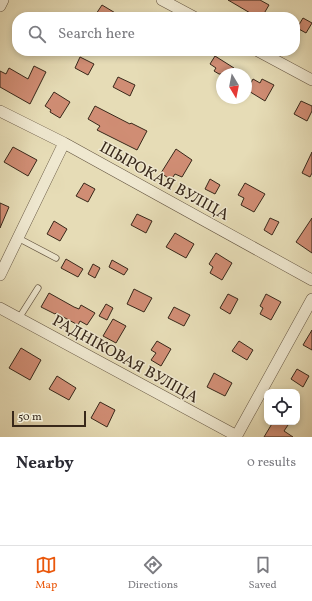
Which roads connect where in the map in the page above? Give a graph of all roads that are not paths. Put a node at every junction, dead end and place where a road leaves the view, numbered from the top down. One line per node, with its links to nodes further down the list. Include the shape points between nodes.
1 (3, 0): 3 (street)
2 (162, 0): 4 (street)
3 (0, 6)
4 (185, 12)
5 (267, 56): 6 (street)
6 (312, 80)
7 (0, 110): 8 (street, ШЫРОКАЯ ВУЛІЦА)
8 (64, 143): 9 (street); 12 (street, ШЫРОКАЯ ВУЛІЦА)
9 (18, 238): 10 (lane); 11 (street)
10 (56, 258)
11 (0, 274)
12 (312, 280)
13 (38, 288): 16 (lane)
14 (312, 299): 17 (street)
15 (0, 308): 16 (street, РАДНІКОВАЯ ВУЛІЦА)
16 (18, 318): 17 (street, РАДНІКОВАЯ ВУЛІЦА)
17 (236, 437)

